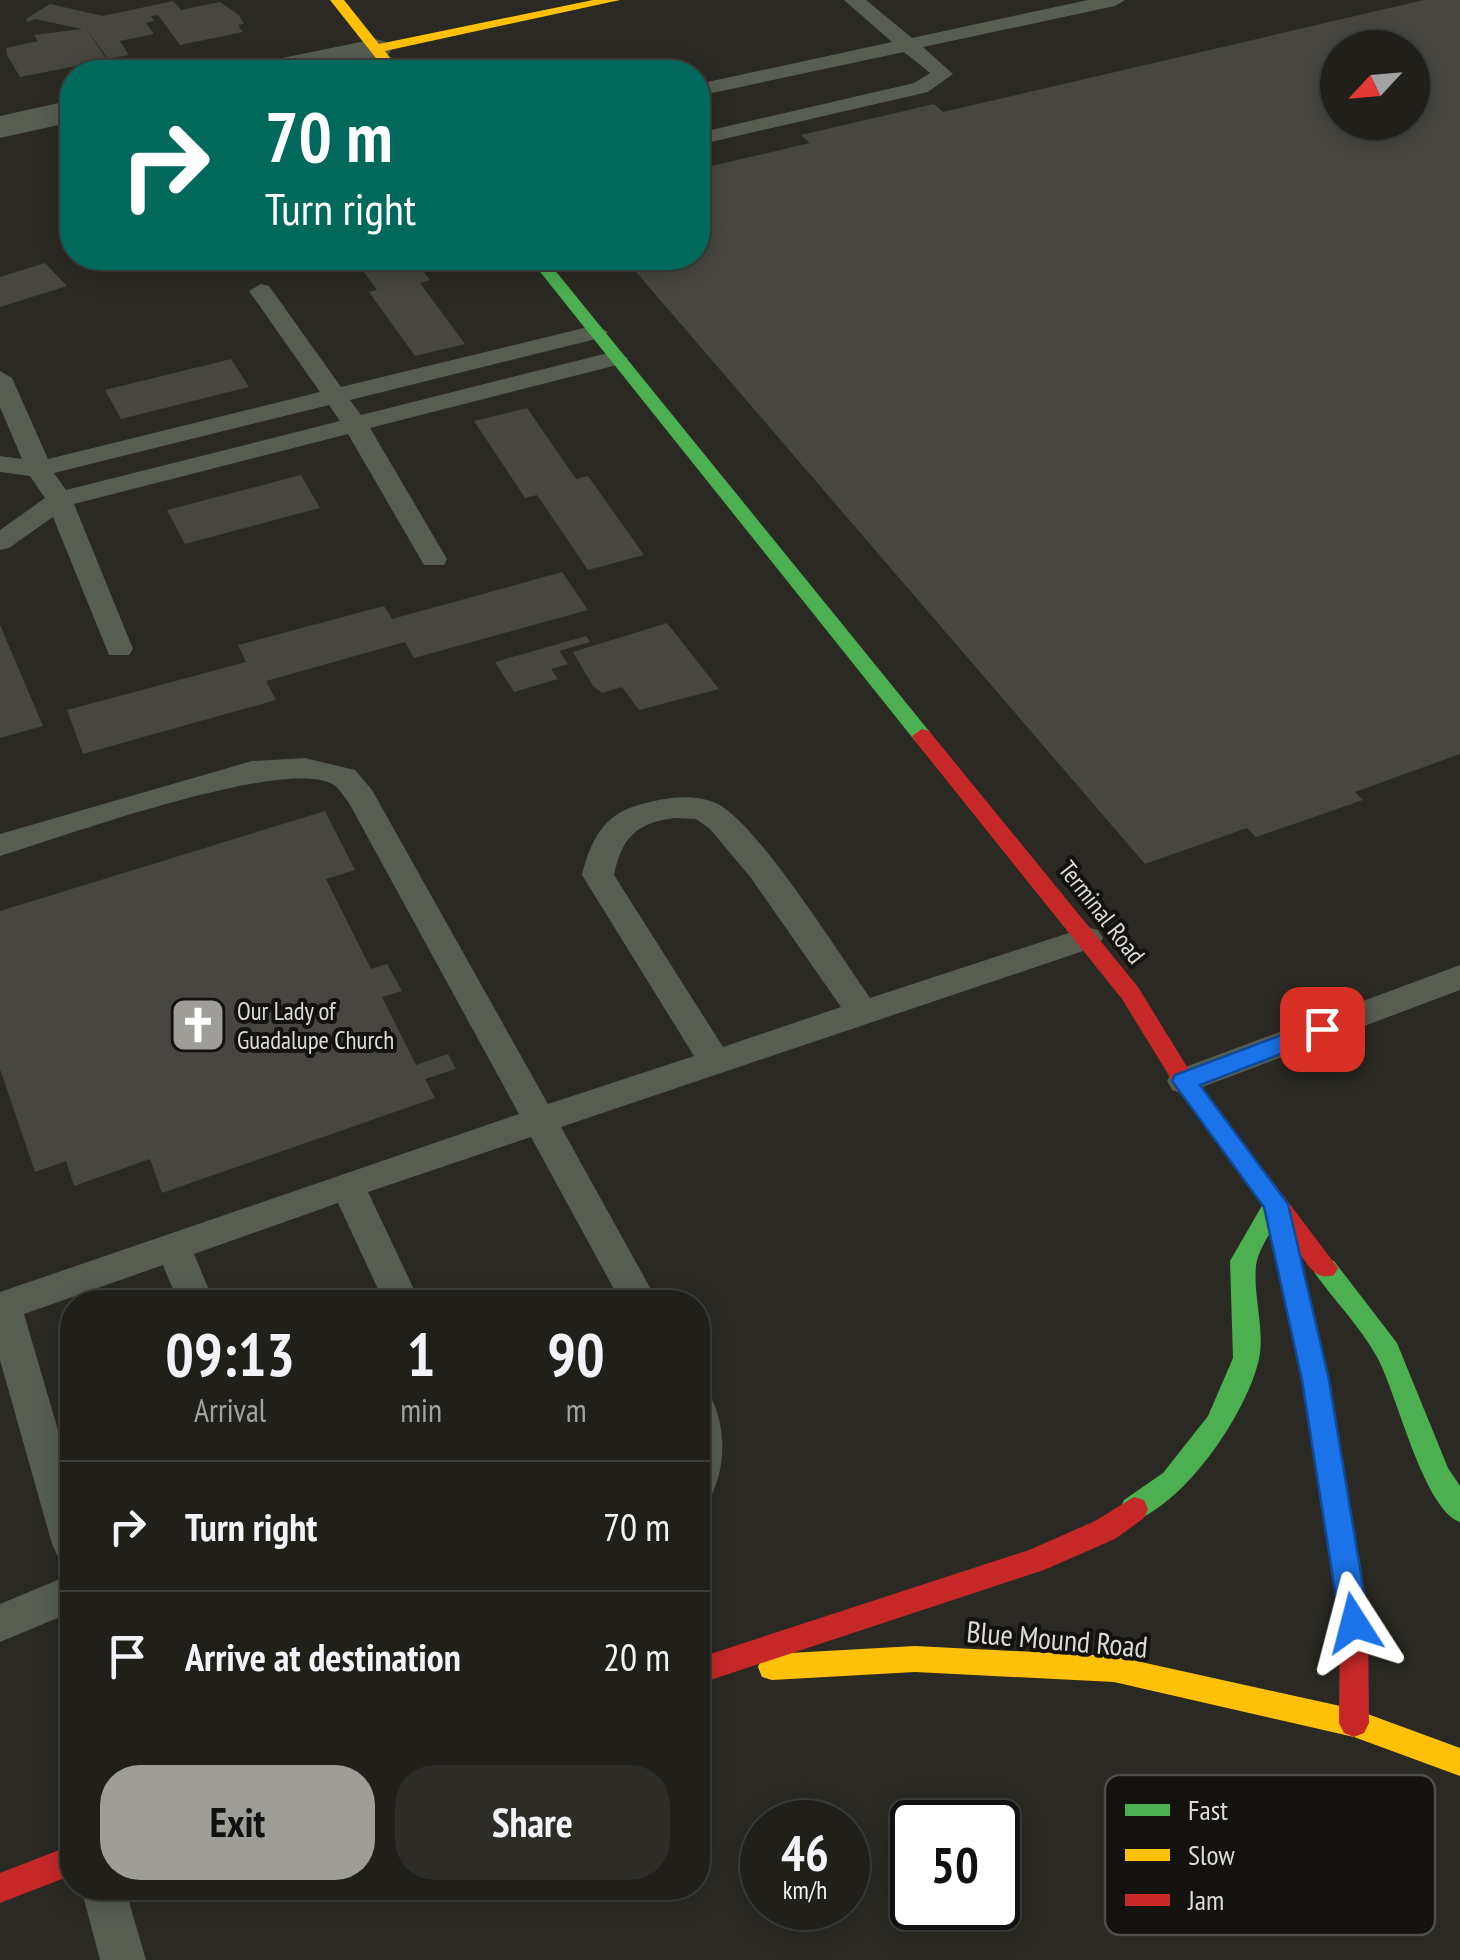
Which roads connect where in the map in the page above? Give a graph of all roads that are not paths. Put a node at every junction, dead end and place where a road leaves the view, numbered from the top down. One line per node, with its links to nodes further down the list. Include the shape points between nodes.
1 (337, 0): 6 (main road)
2 (613, 0): 6 (main road)
3 (854, 0): 5 (lane)
4 (1115, 0): 5 (lane)
5 (906, 46): 7 (lane); 10 (lane, via 944,74 921,88)
6 (385, 60)
7 (710, 87)
8 (60, 114): 9 (street)
9 (0, 126)
10 (710, 135)
11 (547, 270): 13 (main road, Terminal Road)
12 (261, 291): 16 (lane)
13 (596, 332): 14 (main road, Terminal Road); 16 (lane)
14 (616, 358): 17 (lane); 25 (main road, Terminal Road)
15 (0, 378): 19 (lane)
16 (336, 397): 17 (lane); 19 (lane)
17 (354, 424): 20 (lane); 22 (lane)
18 (0, 464): 19 (lane)
19 (39, 469): 20 (lane)
20 (59, 500): 21 (lane); 23 (lane)
21 (0, 542)
22 (434, 559)
23 (119, 648)
24 (0, 845): 30 (lane, via 252,771 305,768 344,777 361,796)
25 (1087, 938): 27 (lane); 29 (main road, Terminal Road)
26 (1460, 977): 29 (lane)
27 (862, 1012): 28 (lane); 28 (lane, via 804,927 708,812 674,807 628,817 604,842 598,875)
28 (714, 1061): 30 (lane)
29 (1184, 1081): 32 (main road, Terminal Road)
30 (539, 1120): 31 (lane); 36 (lane)
31 (347, 1185): 33 (lane); 35 (lane)
32 (1276, 1204): 39 (main road, via 1388,1351 1437,1474); 42 (main road, via 1243,1262 1246,1358 1218,1423 1173,1481 1105,1530 1034,1561); 44 (main road, Terminal Road, via 1316,1380 1354,1623)
33 (173, 1246): 34 (lane); 37 (lane)
34 (191, 1290)
35 (396, 1290)
36 (633, 1290)
37 (1, 1306): 38 (lane)
38 (60, 1504)
39 (1460, 1510)
40 (60, 1598): 41 (lane)
41 (0, 1623)
42 (710, 1667)
43 (710, 1670): 44 (main road, Blue Mound Road, via 915,1659 1114,1669)
44 (1354, 1723): 45 (main road, Blue Mound Road)
45 (1460, 1762)
46 (60, 1865): 47 (main road)
47 (0, 1888)
48 (106, 1900): 49 (lane)
49 (123, 1960)

